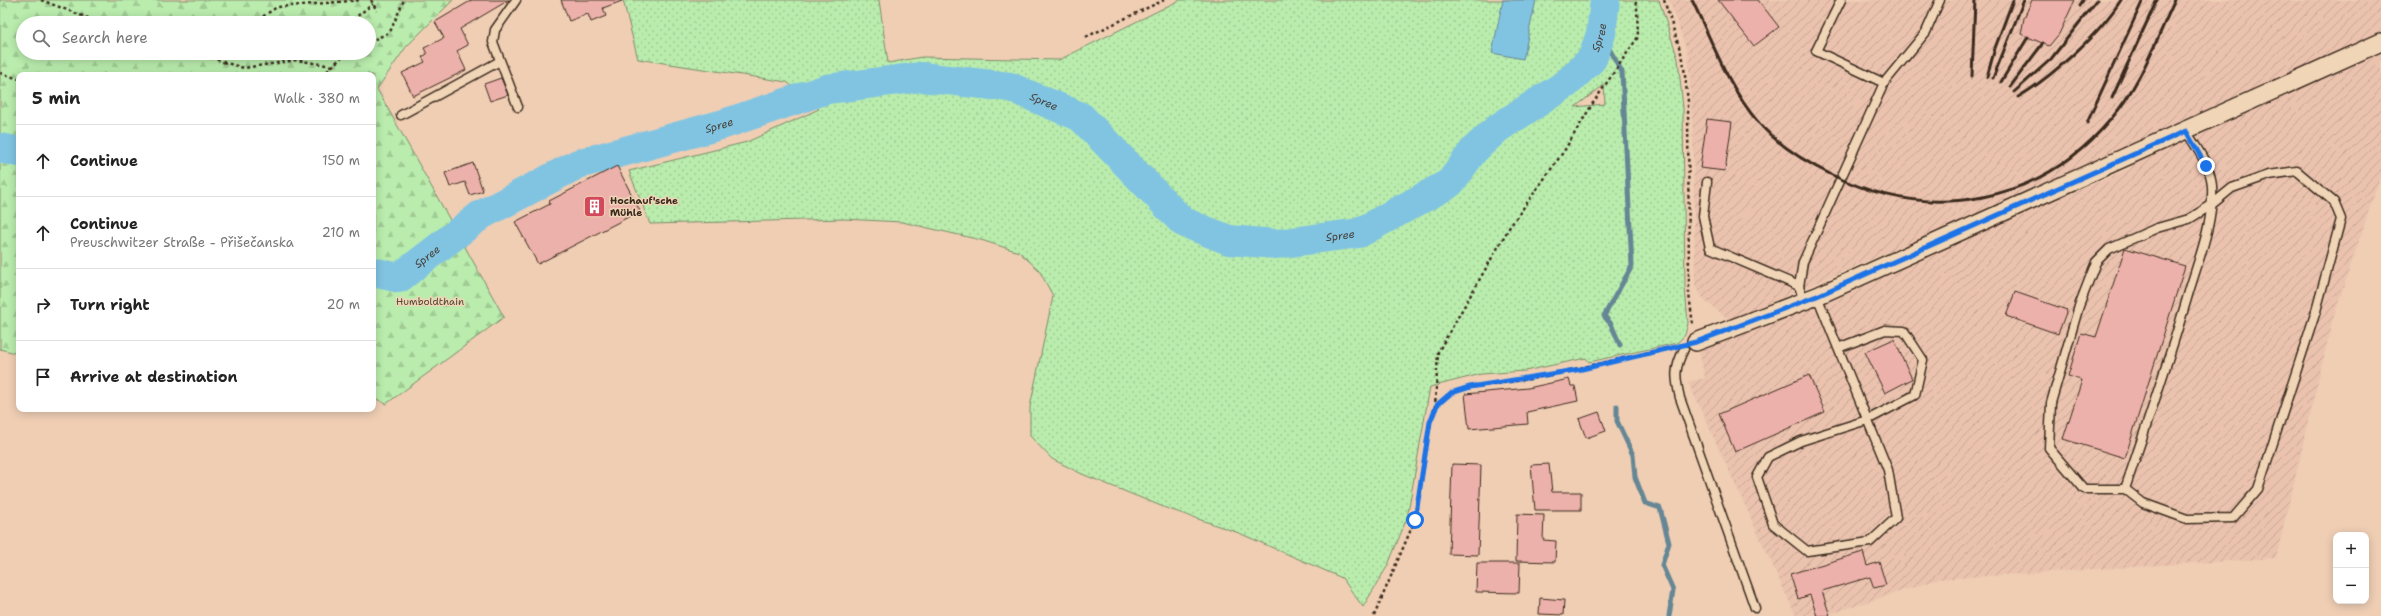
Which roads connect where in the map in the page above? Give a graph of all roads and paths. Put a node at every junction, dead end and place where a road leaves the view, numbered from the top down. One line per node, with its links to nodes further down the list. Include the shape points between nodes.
1 (40, 0): 13 (path)
2 (361, 0): 14 (path, via 277,7)
3 (371, 0): 11 (path)
4 (404, 0): 17 (path, via 390,32)
5 (516, 0): 22 (lane, via 495,30 493,42)
6 (1164, 0): 16 (path)
7 (1635, 0): 37 (path, via 1638,37 1564,151 1509,228 1438,352)
8 (1664, 0): 35 (path, via 1683,59 1688,101)
9 (1841, 0): 28 (lane, via 1816,51)
10 (1940, 0): 28 (lane, via 1926,32)
11 (373, 4): 12 (path); 15 (path)
12 (377, 11)
13 (82, 16)
14 (264, 16)
15 (357, 16)
16 (1086, 37)
17 (376, 39)
18 (2381, 42): 31 (street)
19 (218, 60): 23 (path)
20 (297, 60): 23 (path, via 244,68); 24 (path)
21 (338, 60): 24 (path)
22 (500, 61): 29 (lane); 30 (lane)
23 (223, 62)
24 (332, 66): 25 (path)
25 (326, 72)
26 (0, 73): 27 (path)
27 (16, 78)
28 (1884, 83): 34 (lane, via 1803,262)
29 (518, 107)
30 (401, 115)
31 (2186, 131): 33 (lane, via 2206,166 2212,185); 34 (street)
32 (1707, 182): 34 (lane, via 1703,216 1710,248)
33 (2210, 206): 39 (lane, via 2202,248 2175,338); 39 (lane, via 2189,219 2157,228 2109,249 2096,262 2079,306 2051,403 2048,448 2084,489); 39 (lane, via 2232,188 2269,175 2298,171 2334,202 2341,219 2316,310 2258,489 2233,518 2186,519 2143,503)
34 (1807, 294): 35 (street); 36 (lane)
35 (1690, 346): 37 (path, via 1575,370 1470,387 1451,393); 40 (lane, via 1677,364 1675,377 1680,398)
36 (1838, 348): 38 (lane); 38 (lane, via 1885,330 1904,331 1923,360 1916,395)
37 (1435, 410): 41 (path, via 1430,422 1415,520)
38 (1867, 420): 38 (lane, via 1888,470 1896,518 1870,542 1807,551 1773,524 1757,477 1768,457 1801,441)
39 (2125, 489)
40 (1755, 608)
41 (1374, 616)

